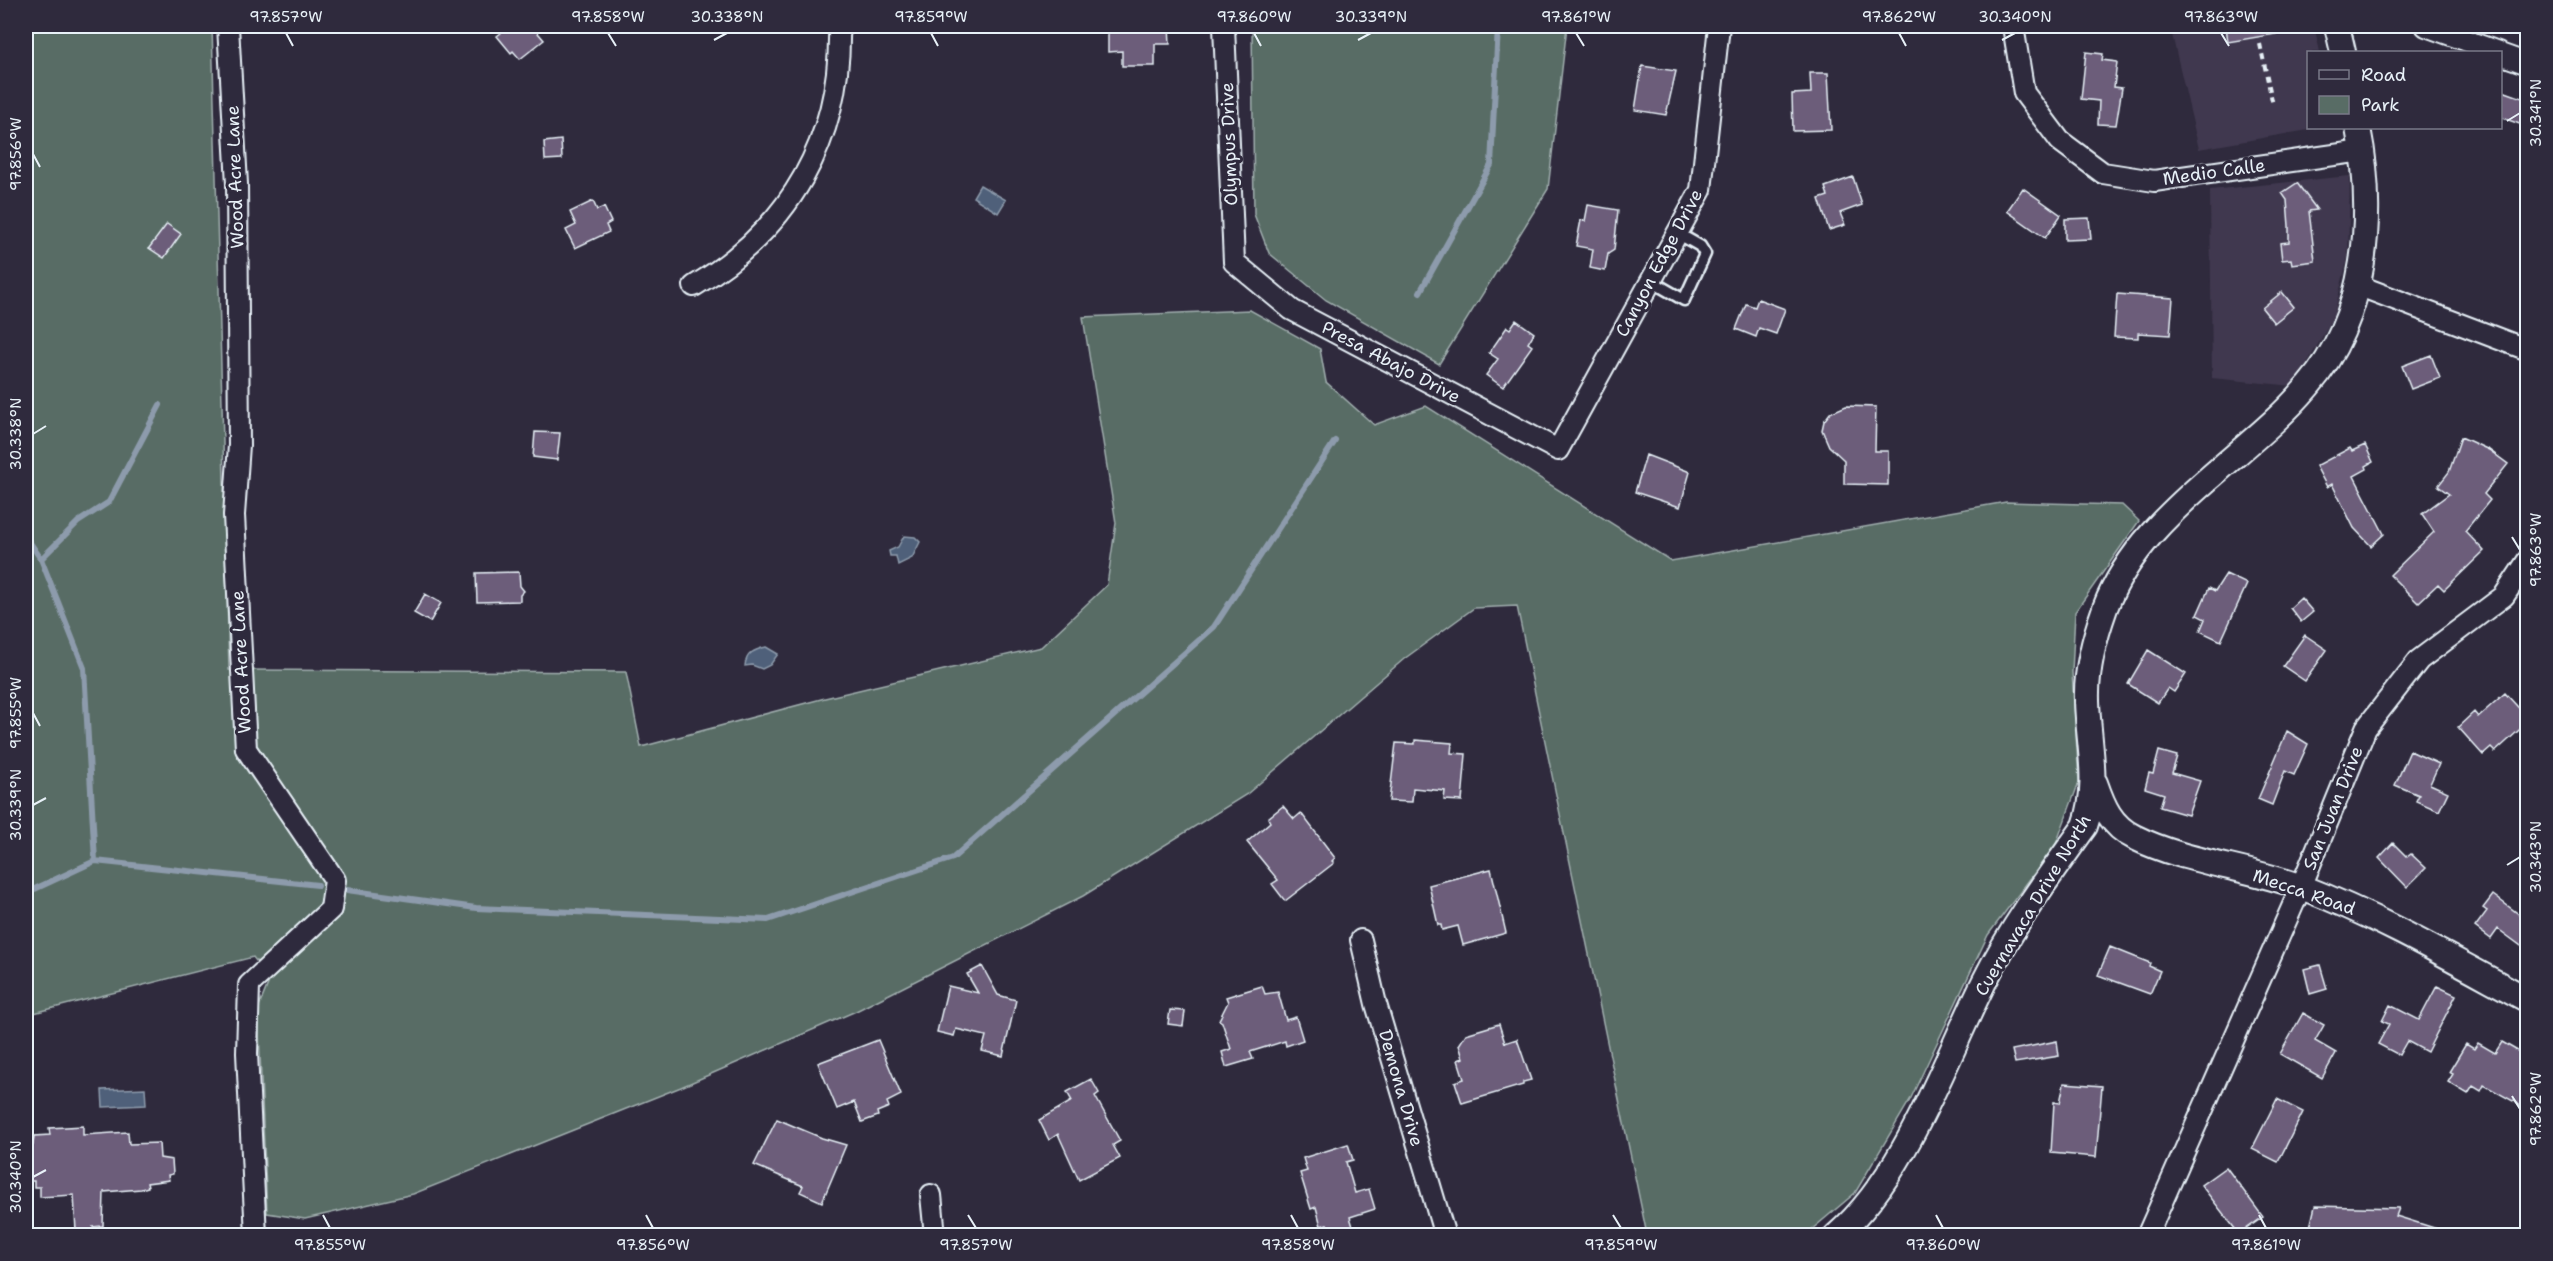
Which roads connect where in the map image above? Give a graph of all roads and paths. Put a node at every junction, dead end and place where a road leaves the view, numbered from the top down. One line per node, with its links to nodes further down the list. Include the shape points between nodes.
1 (228, 26): 28 (street, Wood Acre Lane, via 238,196 239,445 234,515 246,749 335,880 331,909 249,985 247,1053)
2 (839, 26): 19 (street, via 836,83 827,125 801,183 747,248)
3 (1224, 26): 16 (street, Olympus Drive)
4 (1719, 26): 15 (street, Canyon Edge Drive, via 1701,190)
5 (2013, 26): 14 (street, Medio Calle, via 2024,93 2060,141 2103,173 2154,181)
6 (2337, 26): 9 (street)
7 (2426, 26): 10 (street)
8 (2260, 44): 13 (path)
9 (2343, 51)
10 (2494, 51)
11 (2502, 54): 12 (street)
12 (2528, 64)
13 (2274, 105)
14 (2360, 139): 18 (street, Cuernavaca Drive North, via 2366,212)
15 (1677, 233): 17 (street, Canyon Edge Drive); 17 (lane, via 1700,246 1705,254 1684,300)
16 (1234, 262): 21 (street, Presa Abajo Drive, via 1292,310)
17 (1651, 281): 21 (street, Canyon Edge Drive)
18 (2356, 285): 20 (street); 23 (street, Cuernavaca Drive North, via 2333,349 2310,384 2276,420 2178,506 2151,533 2124,570 2106,607 2092,654 2087,699)
19 (694, 286)
20 (2528, 350)
21 (1558, 450)
22 (2528, 560): 24 (street, San Juan Drive, via 2504,596 2419,660 2366,728)
23 (2094, 781): 24 (street, Mecca Road, via 2110,819 2132,836); 31 (street, Cuernavaca Drive North, via 2085,826 2001,952 1906,1143 1879,1188)
24 (2301, 887): 26 (street, Mecca Road, via 2398,929); 32 (street, San Juan Drive)
25 (1361, 939): 30 (street, Demona Drive, via 1376,1004)
26 (2528, 1000)
27 (931, 1195): 29 (street)
28 (256, 1236)
29 (935, 1236)
30 (1445, 1236)
31 (1836, 1236)
32 (2147, 1236)

